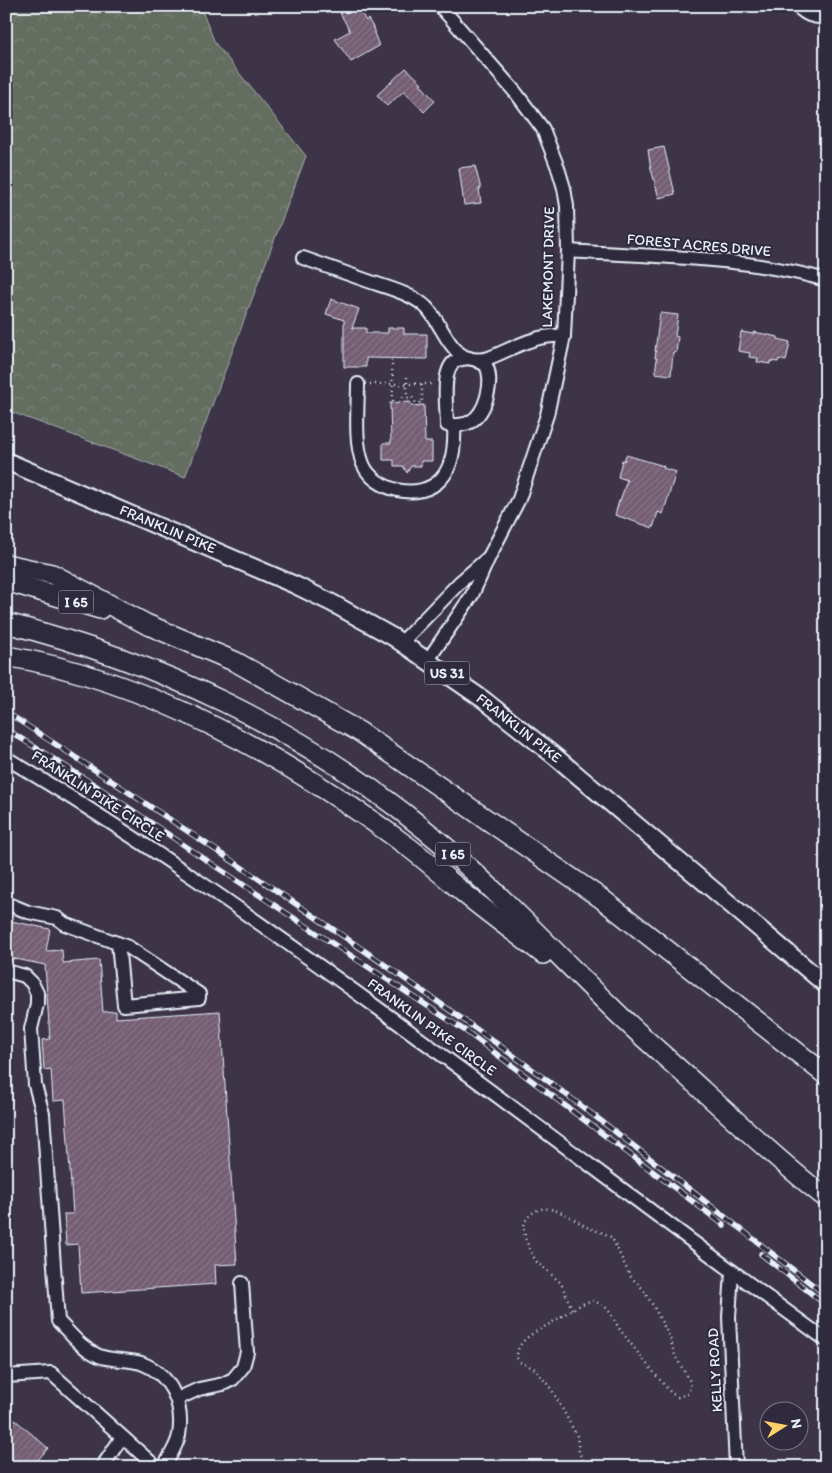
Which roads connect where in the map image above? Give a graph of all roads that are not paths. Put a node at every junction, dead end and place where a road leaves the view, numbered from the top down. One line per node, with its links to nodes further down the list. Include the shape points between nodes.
1 (440, 6): 4 (street, LAKEMONT DRIVE, via 543,129 564,188)
2 (797, 6): 3 (street, via 811,17)
3 (826, 17)
4 (568, 251): 6 (street, FOREST ACRES DRIVE, via 734,261); 7 (street, LAKEMONT DRIVE)
5 (303, 258): 9 (street, via 413,298 431,313 451,346)
6 (826, 280)
7 (564, 336): 8 (street, via 538,337); 14 (street, LAKEMONT DRIVE, via 534,458 519,499)
8 (500, 354): 9 (street); 10 (street)
9 (473, 359): 10 (street, via 486,365); 12 (street, via 459,360 450,366 446,384 447,425)
10 (489, 382): 12 (street, via 485,402 476,417 467,424)
11 (358, 384): 12 (street, via 361,459 370,475 387,487 416,490 441,479 454,448)
12 (454, 425)
13 (6, 461): 19 (main road, FRANKLIN PIKE / US 31, via 295,585)
14 (489, 557): 19 (street, LAKEMONT DRIVE); 21 (street, LAKEMONT DRIVE, via 472,595)
15 (6, 564): 18 (highway, via 52,574)
16 (6, 581): 18 (highway, I 65)
17 (6, 623): 27 (highway, I 65, via 86,645 172,678 250,715 330,762 388,801 442,844)
18 (146, 624): 28 (highway, I 65, via 236,662 360,732 602,899)
19 (401, 643): 21 (main road, FRANKLIN PIKE / US 31)
20 (6, 656): 27 (highway, via 60,667 126,689 208,724 270,756 394,837)
21 (428, 660): 26 (main road, FRANKLIN PIKE / US 31, via 550,752)
22 (6, 758): 30 (street, FRANKLIN PIKE CIRCLE, via 97,813 261,923)
23 (6, 903): 24 (street, via 57,918 65,924)
24 (118, 943): 24 (street, via 199,994 199,998 124,1005)
25 (6, 971): 34 (street, via 25,976 37,993 31,1030 35,1085 43,1114 58,1321 79,1343 98,1355 150,1367 165,1380)
26 (826, 986)
27 (611, 1007): 29 (highway, I 65, via 783,1164)
28 (826, 1075)
29 (826, 1198)
30 (732, 1272): 32 (street, FRANKLIN PIKE CIRCLE); 39 (street, KELLY ROAD, via 729,1317)
31 (242, 1283): 34 (street, via 247,1352 243,1367 233,1379 223,1384 199,1389)
32 (826, 1340)
33 (6, 1376): 35 (street, via 52,1373)
34 (177, 1399): 38 (street, via 179,1436)
35 (122, 1437): 36 (street); 37 (street)
36 (102, 1467)
37 (156, 1467)
38 (164, 1467)
39 (736, 1467)

